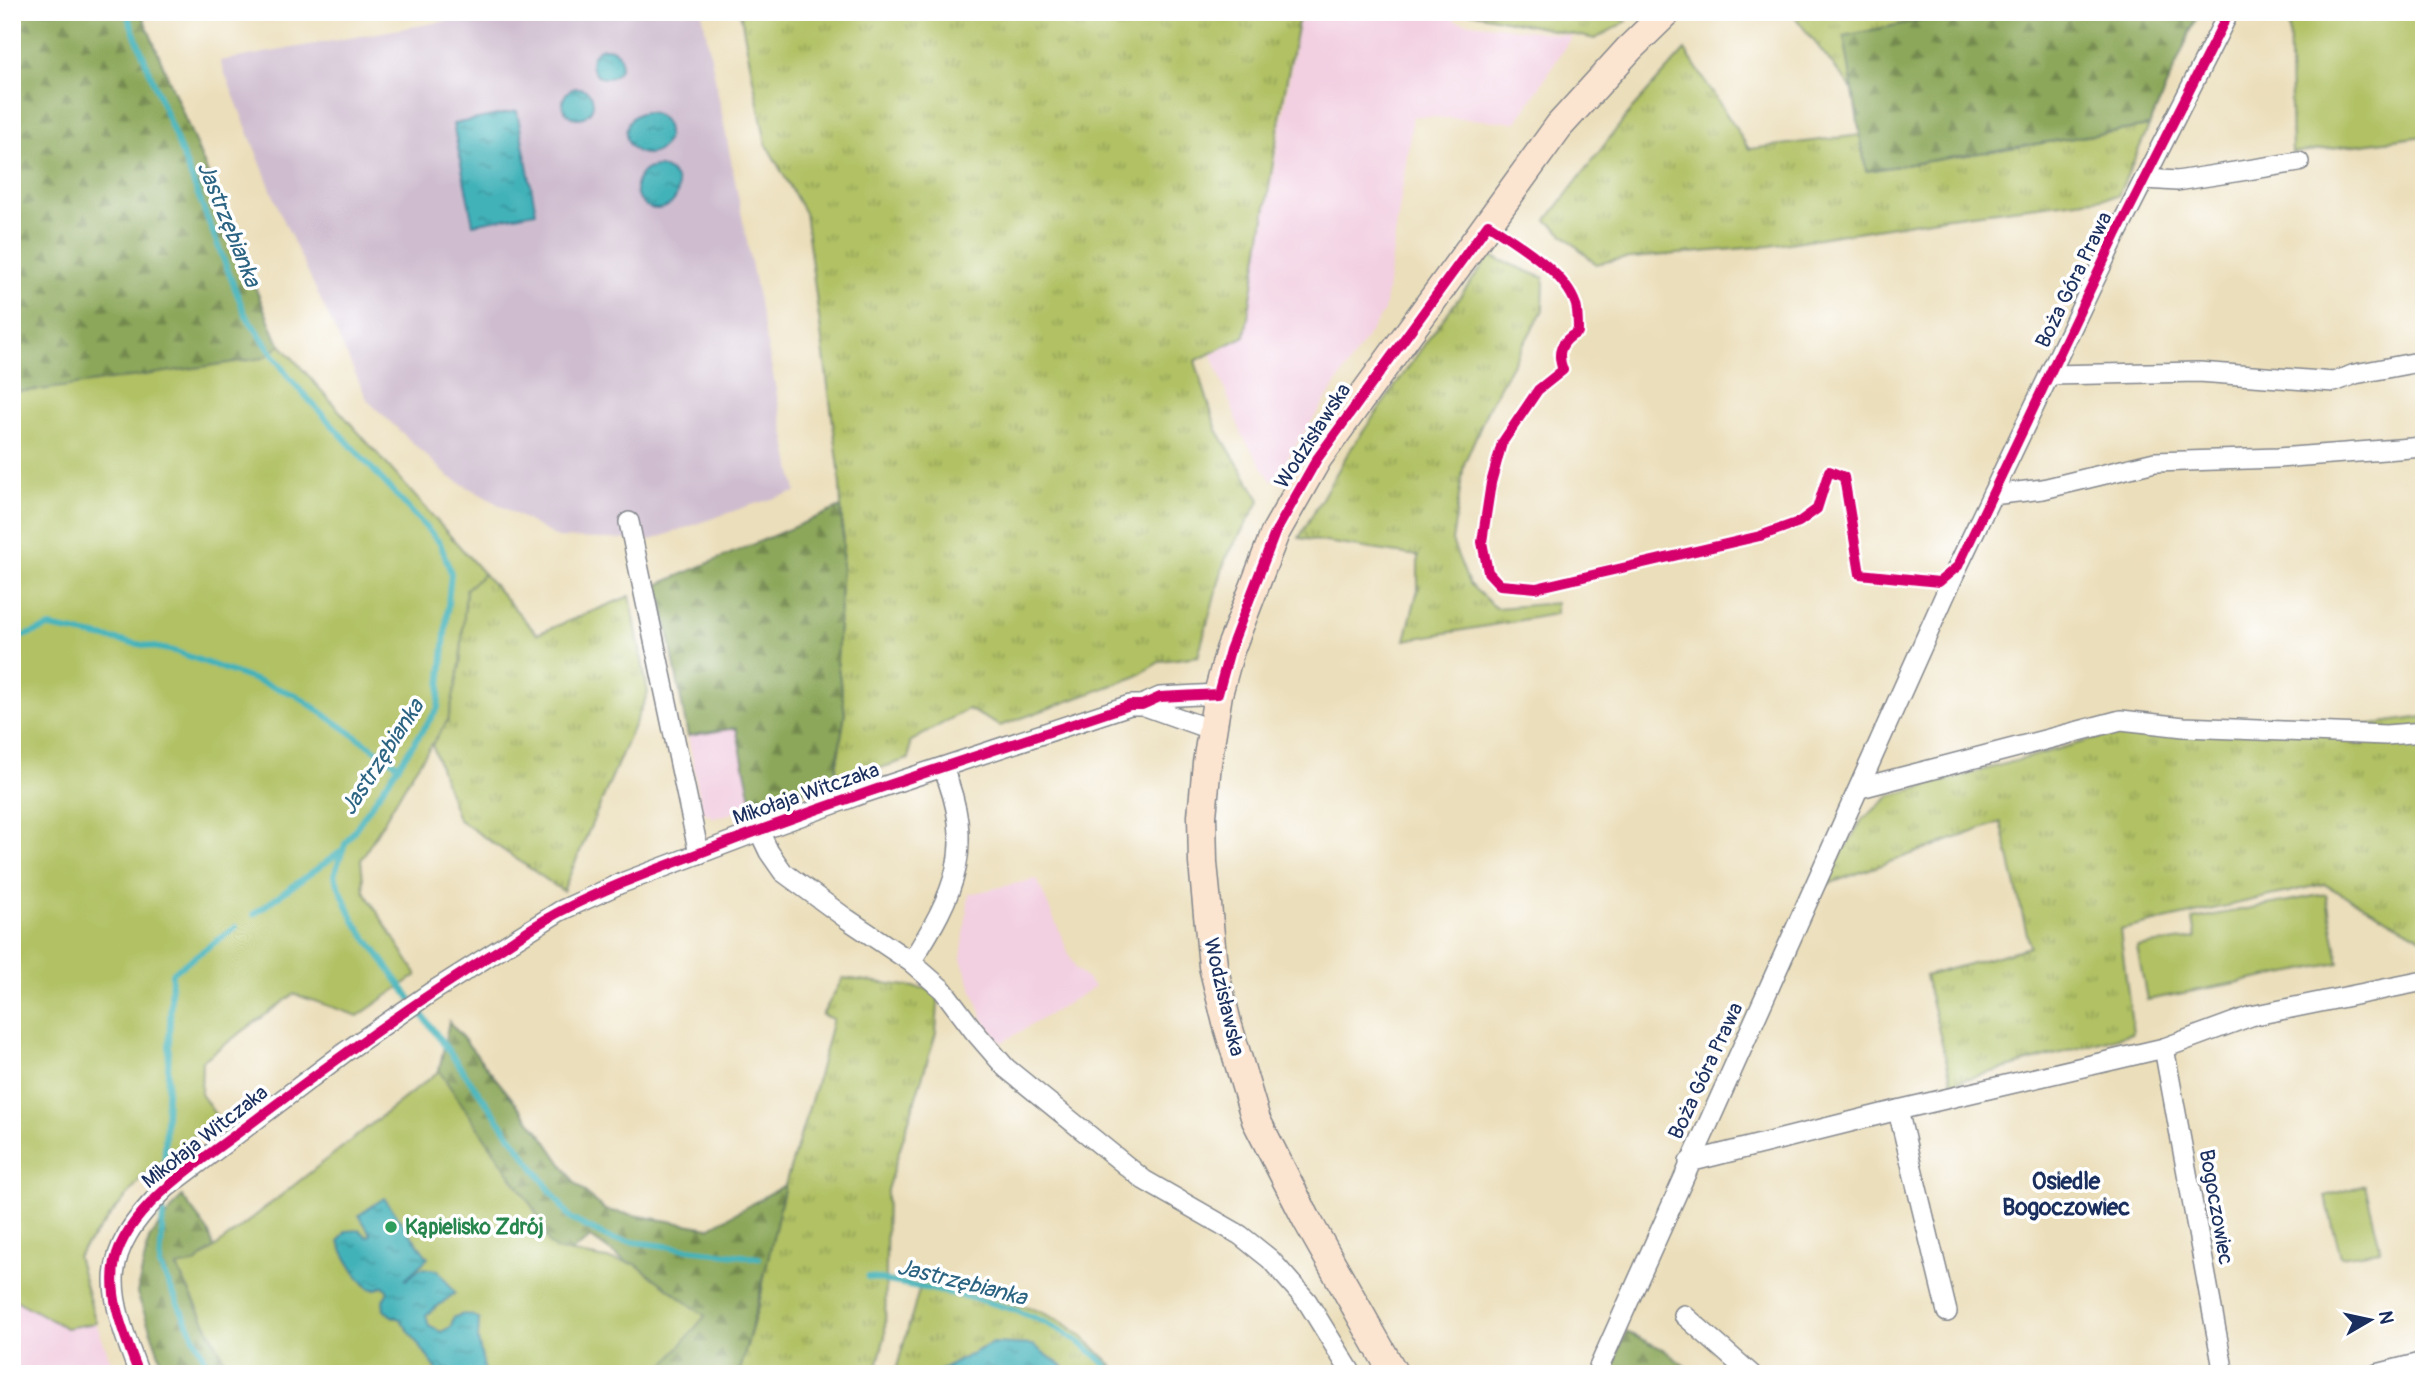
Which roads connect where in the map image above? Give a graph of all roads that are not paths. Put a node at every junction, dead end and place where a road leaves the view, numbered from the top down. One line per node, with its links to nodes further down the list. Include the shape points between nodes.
1 (1667, 12): 10 (main road, Wodzisławska, via 1559,126 1317,459 1275,533)
2 (2229, 12): 4 (street, Boża Góra Prawa)
3 (2299, 162): 4 (street, via 2177,181)
4 (2145, 179): 6 (street, Boża Góra Prawa)
5 (2424, 361): 6 (street, Boża Góra Prawa, via 2334,382 2199,372)
6 (2050, 375): 8 (street, Boża Góra Prawa)
7 (2424, 447): 8 (street, via 2155,462 2043,489)
8 (1992, 495): 15 (street, Boża Góra Prawa)
9 (629, 522): 17 (street)
10 (1218, 694): 11 (street, Mikołaja Witczaka, via 1160,697); 12 (main road, Wodzisławska)
11 (1142, 705): 12 (street); 14 (street, Mikołaja Witczaka, via 1130,705)
12 (1212, 730): 28 (main road, Wodzisławska, via 1202,816 1203,863 1213,966 1227,1023 1256,1120)
13 (2424, 732): 15 (street, via 2185,727 2121,720)
14 (943, 768): 16 (street, Mikołaja Witczaka); 18 (street, via 959,829 956,874 948,898)
15 (1860, 788): 22 (street, Boża Góra Prawa)
16 (759, 831): 17 (street, Mikołaja Witczaka); 18 (street, via 783,872)
17 (699, 853): 26 (street, Mikołaja Witczaka, via 560,911 345,1052 166,1188 135,1222 116,1258 115,1298)
18 (911, 962): 27 (street, via 943,990 1006,1068 1144,1180 1240,1235 1270,1259 1307,1301)
19 (2424, 981): 20 (street, via 2251,1016)
20 (2164, 1048): 21 (street); 31 (street, Bogoczowiec)
21 (1898, 1110): 22 (street); 23 (street)
22 (1689, 1162): 29 (street, Boża Góra Prawa)
23 (1947, 1311)
24 (1684, 1315): 30 (street)
25 (2424, 1362): 32 (street)
26 (139, 1374)
27 (1352, 1374)
28 (1394, 1374)
29 (1596, 1374)
30 (1751, 1374)
31 (2224, 1374)
32 (2377, 1374)

